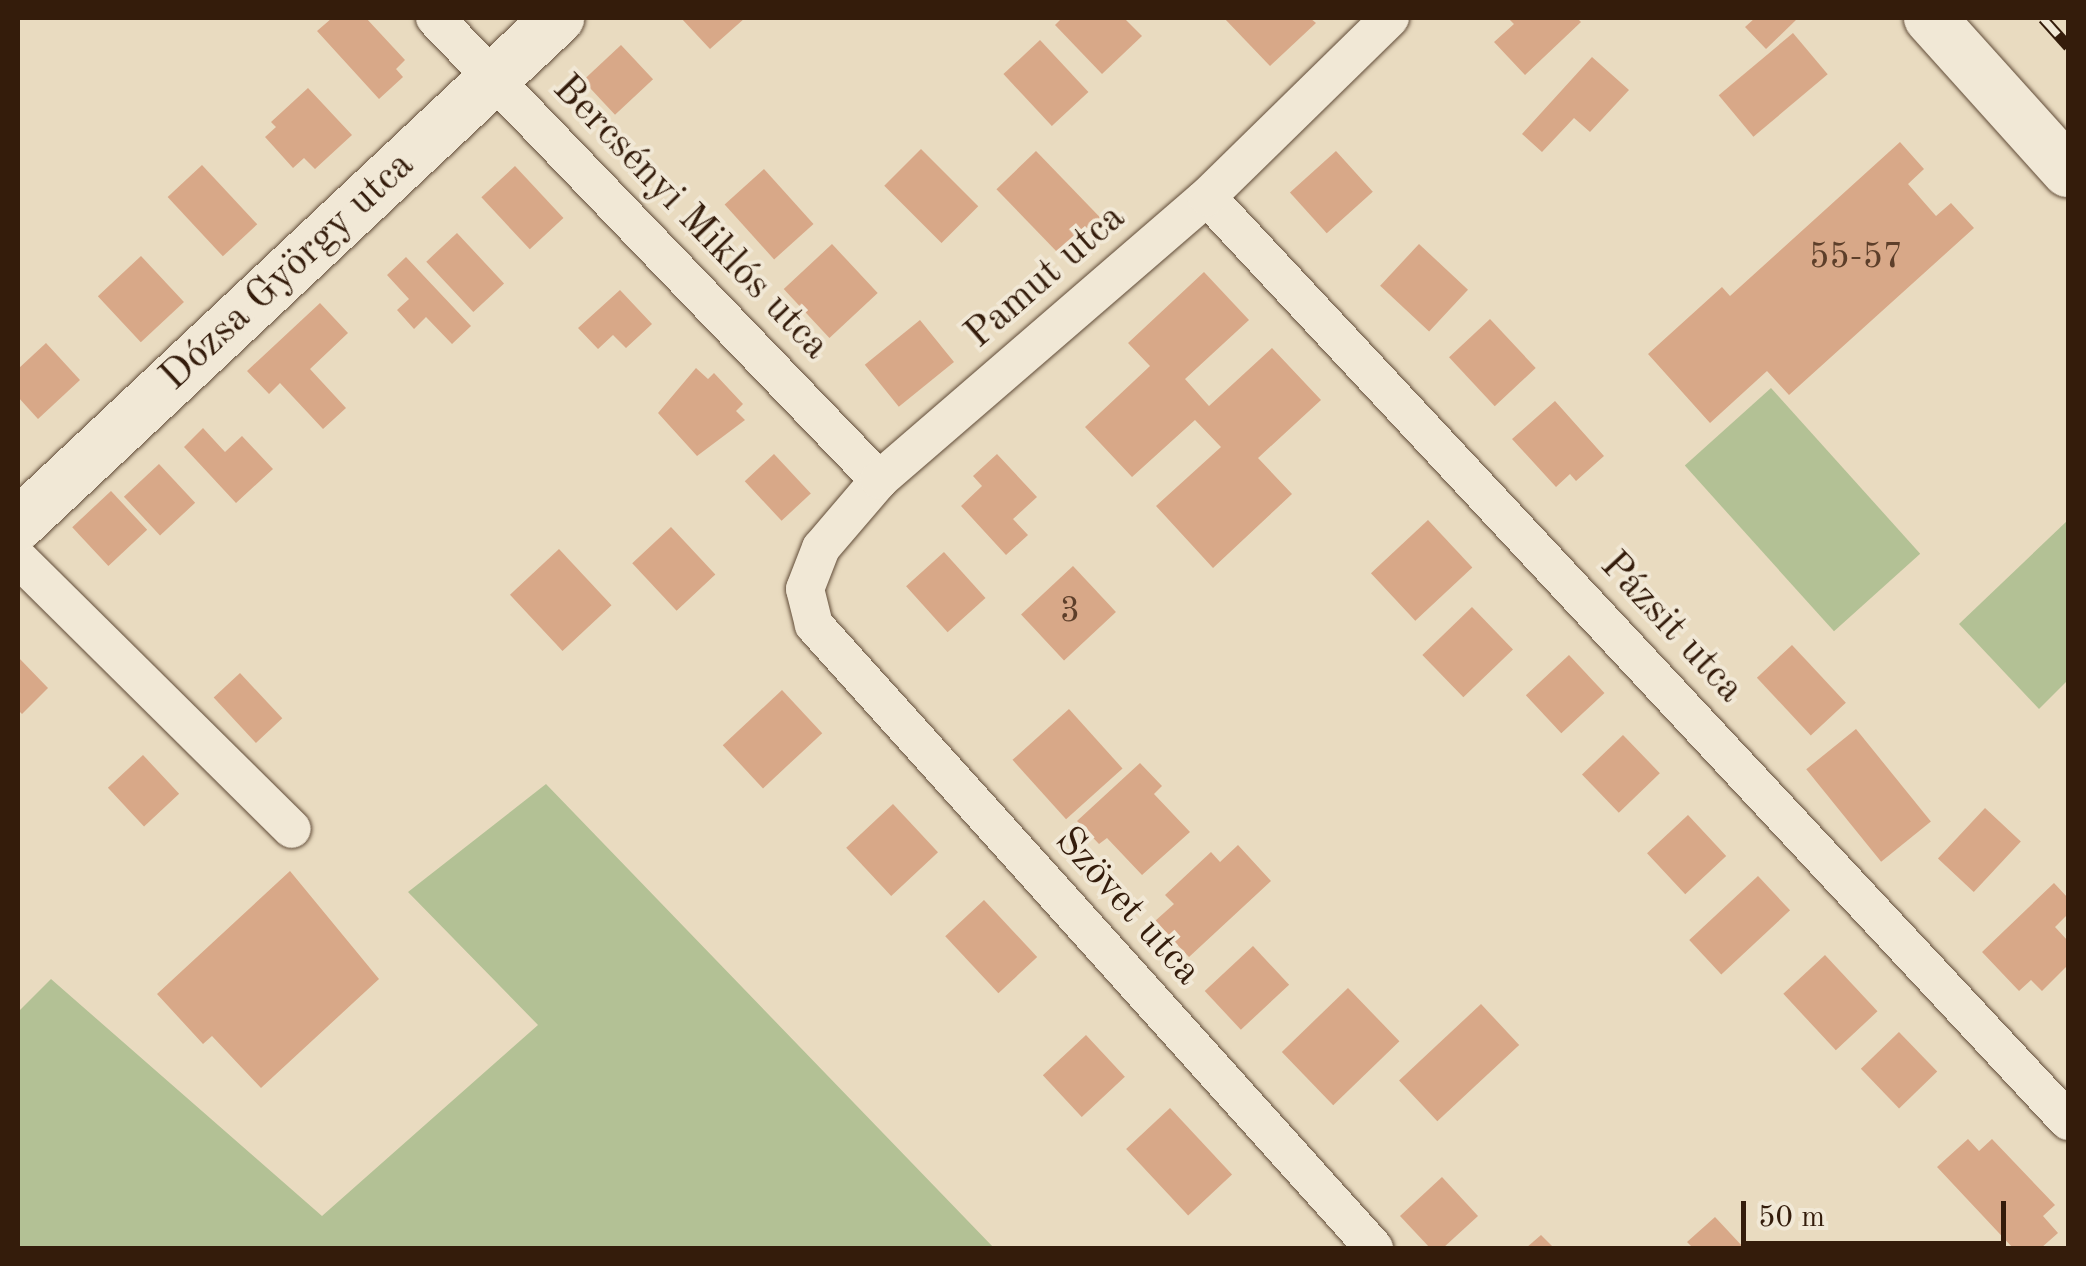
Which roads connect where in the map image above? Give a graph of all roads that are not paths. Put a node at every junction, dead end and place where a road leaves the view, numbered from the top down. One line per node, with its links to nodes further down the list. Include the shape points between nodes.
1 (435, 18): 5 (street, Bercsényi Miklós utca)
2 (558, 18): 5 (street, Dózsa György utca)
3 (1930, 18): 6 (street)
4 (1386, 19): 7 (street, Pamut utca)
5 (494, 79): 8 (street, Bercsényi Miklós utca); 9 (street, Dózsa György utca)
6 (2068, 171)
7 (1207, 196): 8 (street, Pamut utca); 13 (street, Pázsit utca)
8 (880, 480): 11 (street, Pamut utca, via 820,548 805,590)
9 (18, 526)
10 (18, 558): 12 (street)
11 (814, 626): 14 (street, Szövet utca)
12 (292, 830)
13 (2068, 1122)
14 (1374, 1248)

